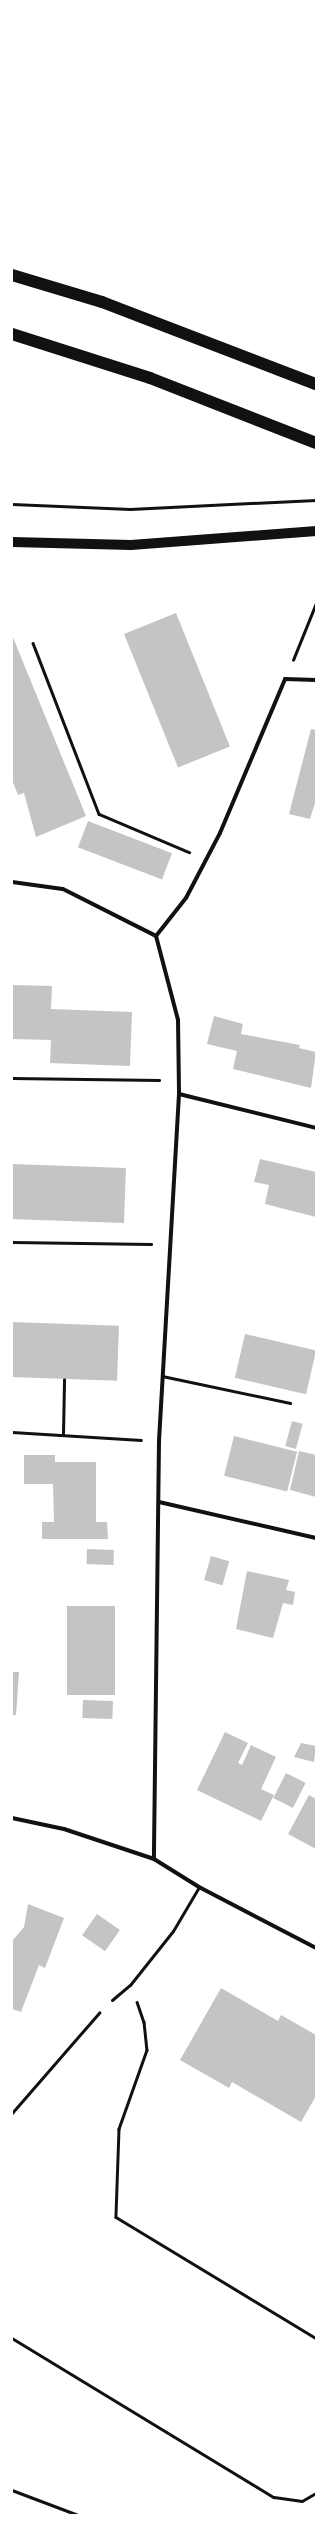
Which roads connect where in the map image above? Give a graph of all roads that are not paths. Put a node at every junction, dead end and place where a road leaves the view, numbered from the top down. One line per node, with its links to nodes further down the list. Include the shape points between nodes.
1 (12, 276): 3 (highway, via 102,302)
2 (12, 334): 4 (highway, via 150,378 243,412)
3 (316, 384)
4 (316, 443)
5 (316, 531): 6 (main road, via 131,545)
6 (12, 542)
7 (316, 680): 9 (street, via 285,679 220,833 186,898)
8 (12, 882): 9 (street, via 63,889)
9 (156, 936): 10 (street, via 178,1020)
10 (179, 1094): 11 (street); 12 (street)
11 (316, 1128)
12 (162, 1376): 13 (lane); 14 (street)
13 (290, 1403)
14 (159, 1502): 15 (street); 17 (street)
15 (316, 1538)
16 (12, 1818): 17 (street, via 64,1829)
17 (154, 1859): 18 (street)
18 (199, 1887): 19 (street); 20 (lane, via 174,1931 130,1985)
19 (316, 1948)
20 (112, 2000)

